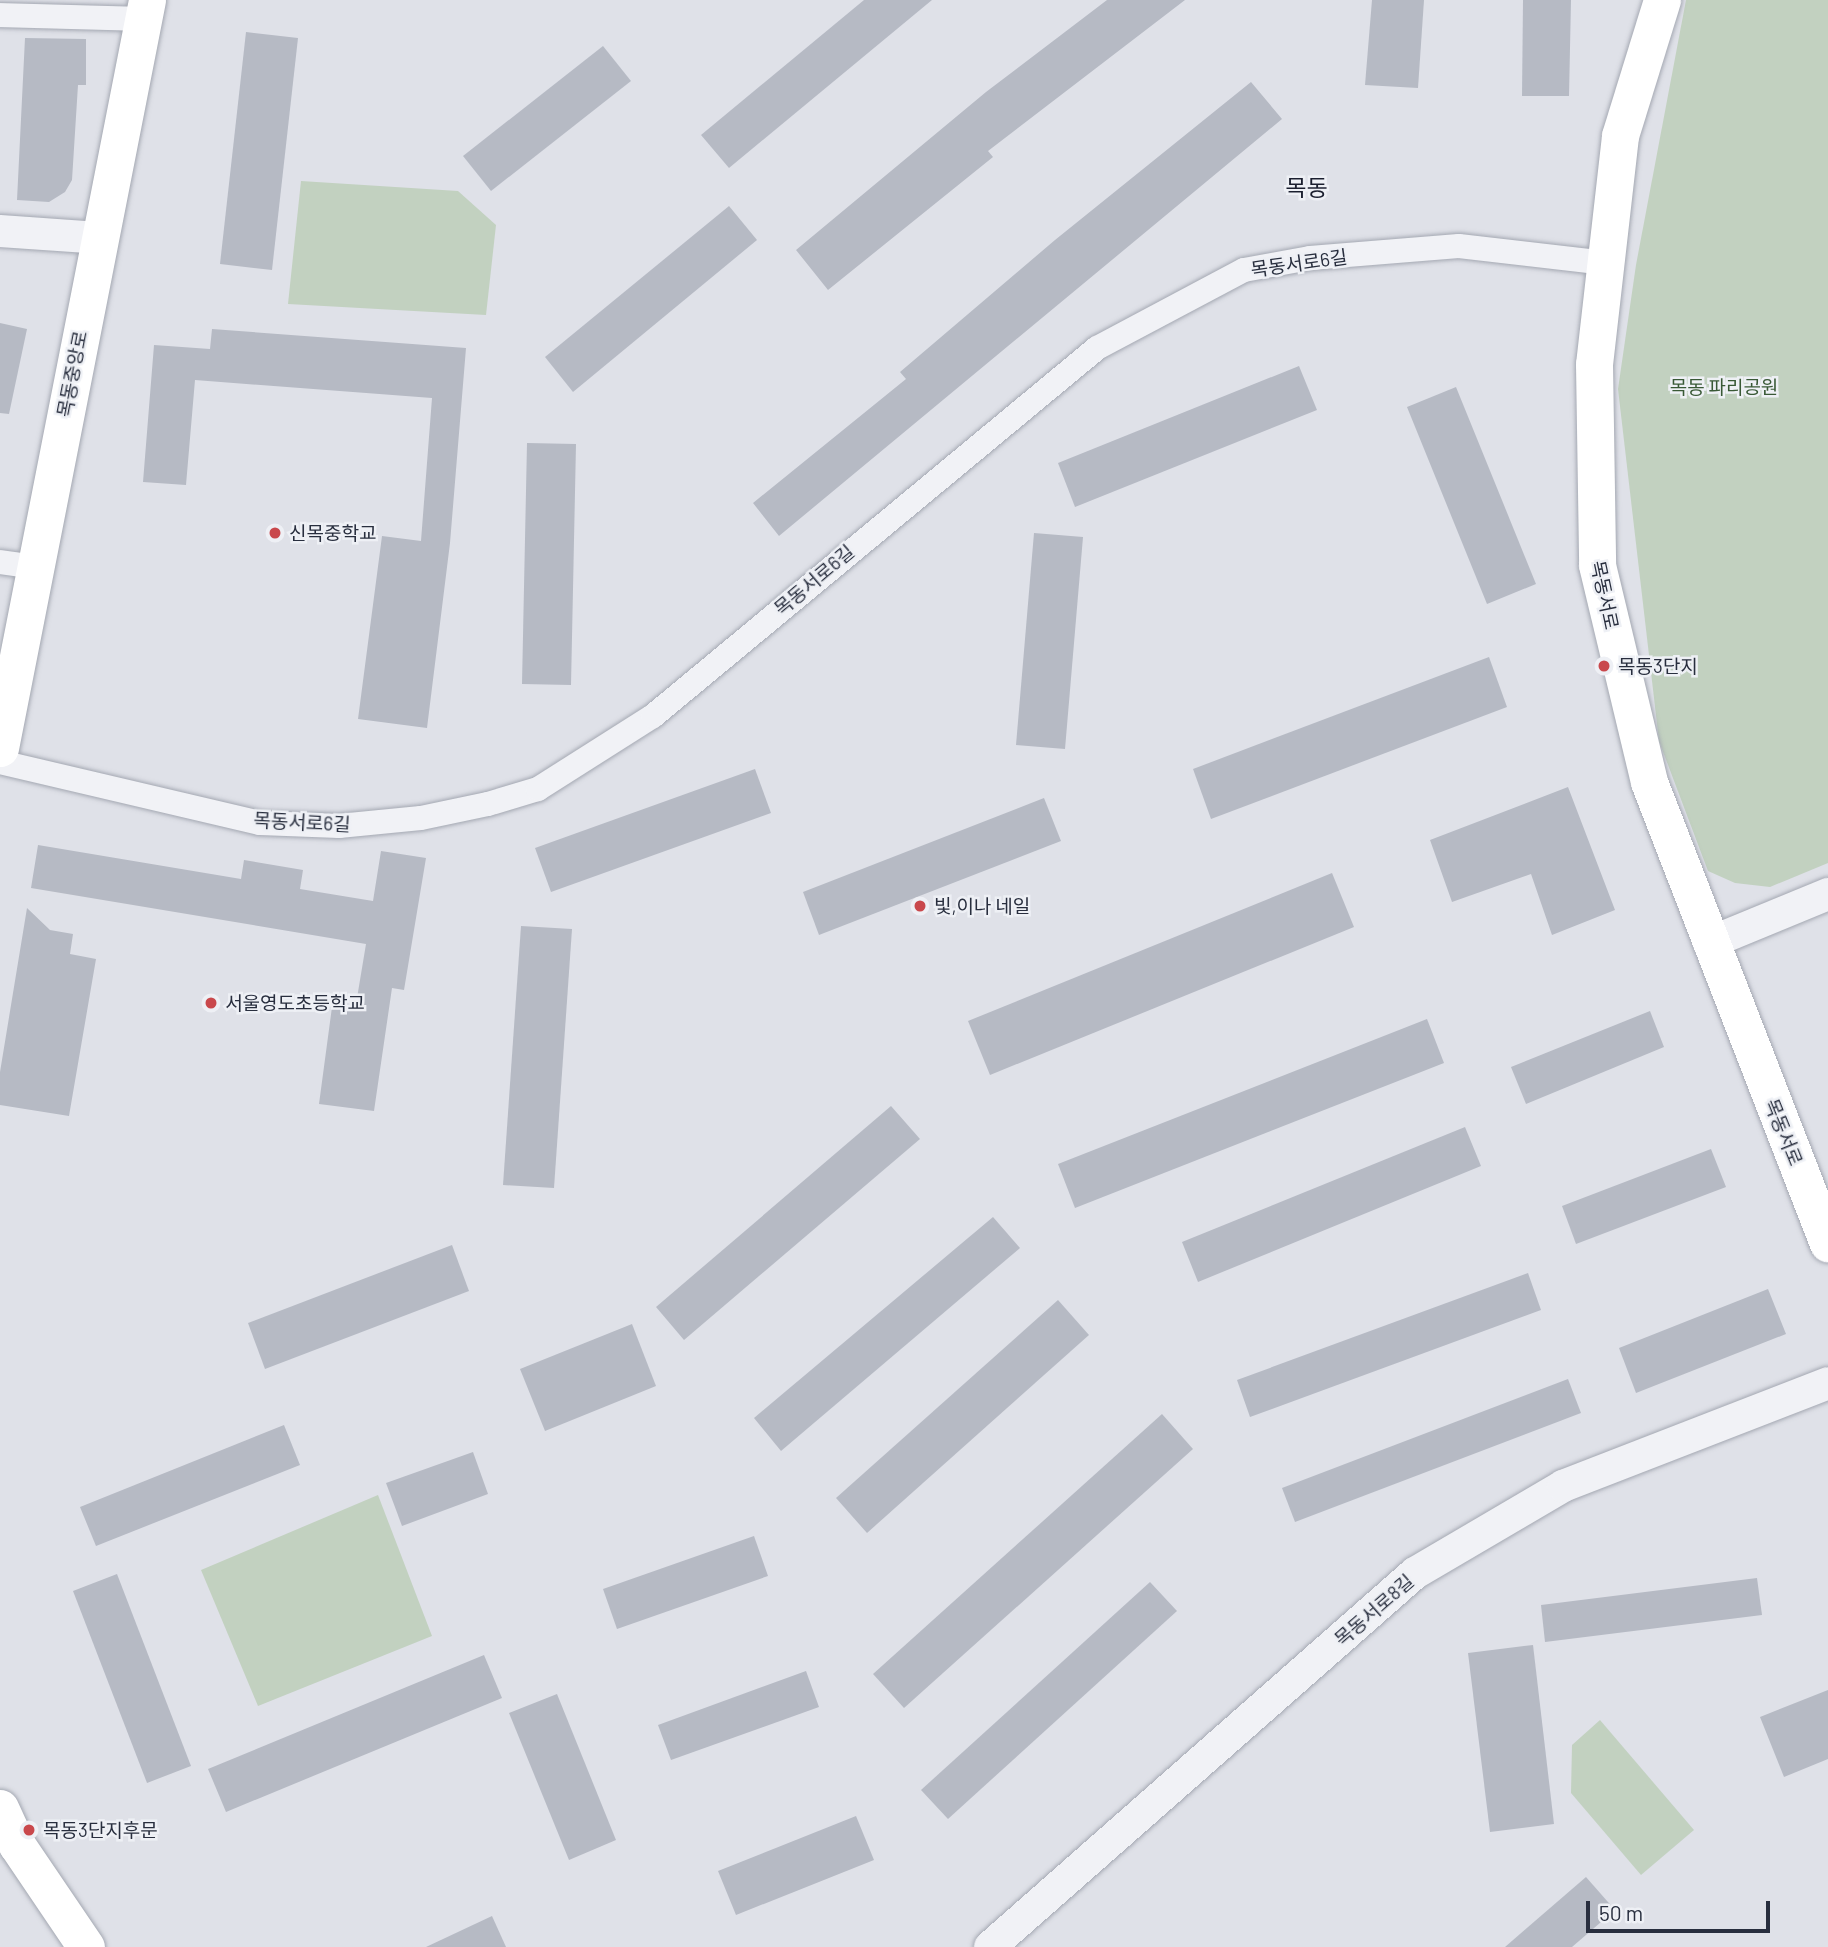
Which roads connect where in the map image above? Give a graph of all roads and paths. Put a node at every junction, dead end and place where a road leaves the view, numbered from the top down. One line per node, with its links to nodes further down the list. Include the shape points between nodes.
1 (1662, 0): 6 (main road, 목동서로, via 1620,136)
2 (144, 10): 3 (street); 5 (main road, 목동중앙로)
3 (0, 15)
4 (0, 231): 5 (street)
5 (99, 238): 7 (main road, 목동중앙로)
6 (1606, 262): 9 (street, 목동서로6길, via 1459,246 1310,258 1244,270 1097,348 653,716 537,789 421,818 339,826 260,823); 11 (main road, 목동서로, via 1594,364 1597,565 1649,782)
7 (17, 565): 8 (main road, 목동중앙로)
8 (0, 748)
9 (0, 762)
10 (1828, 894): 11 (street)
11 (1709, 943): 12 (main road, 목동서로)
12 (1828, 1244)
13 (1828, 1382): 16 (street, 목동서로8길, via 1563,1486 1415,1573)
14 (0, 1808): 15 (main road, via 17,1845)
15 (86, 1947)
16 (990, 1947)

